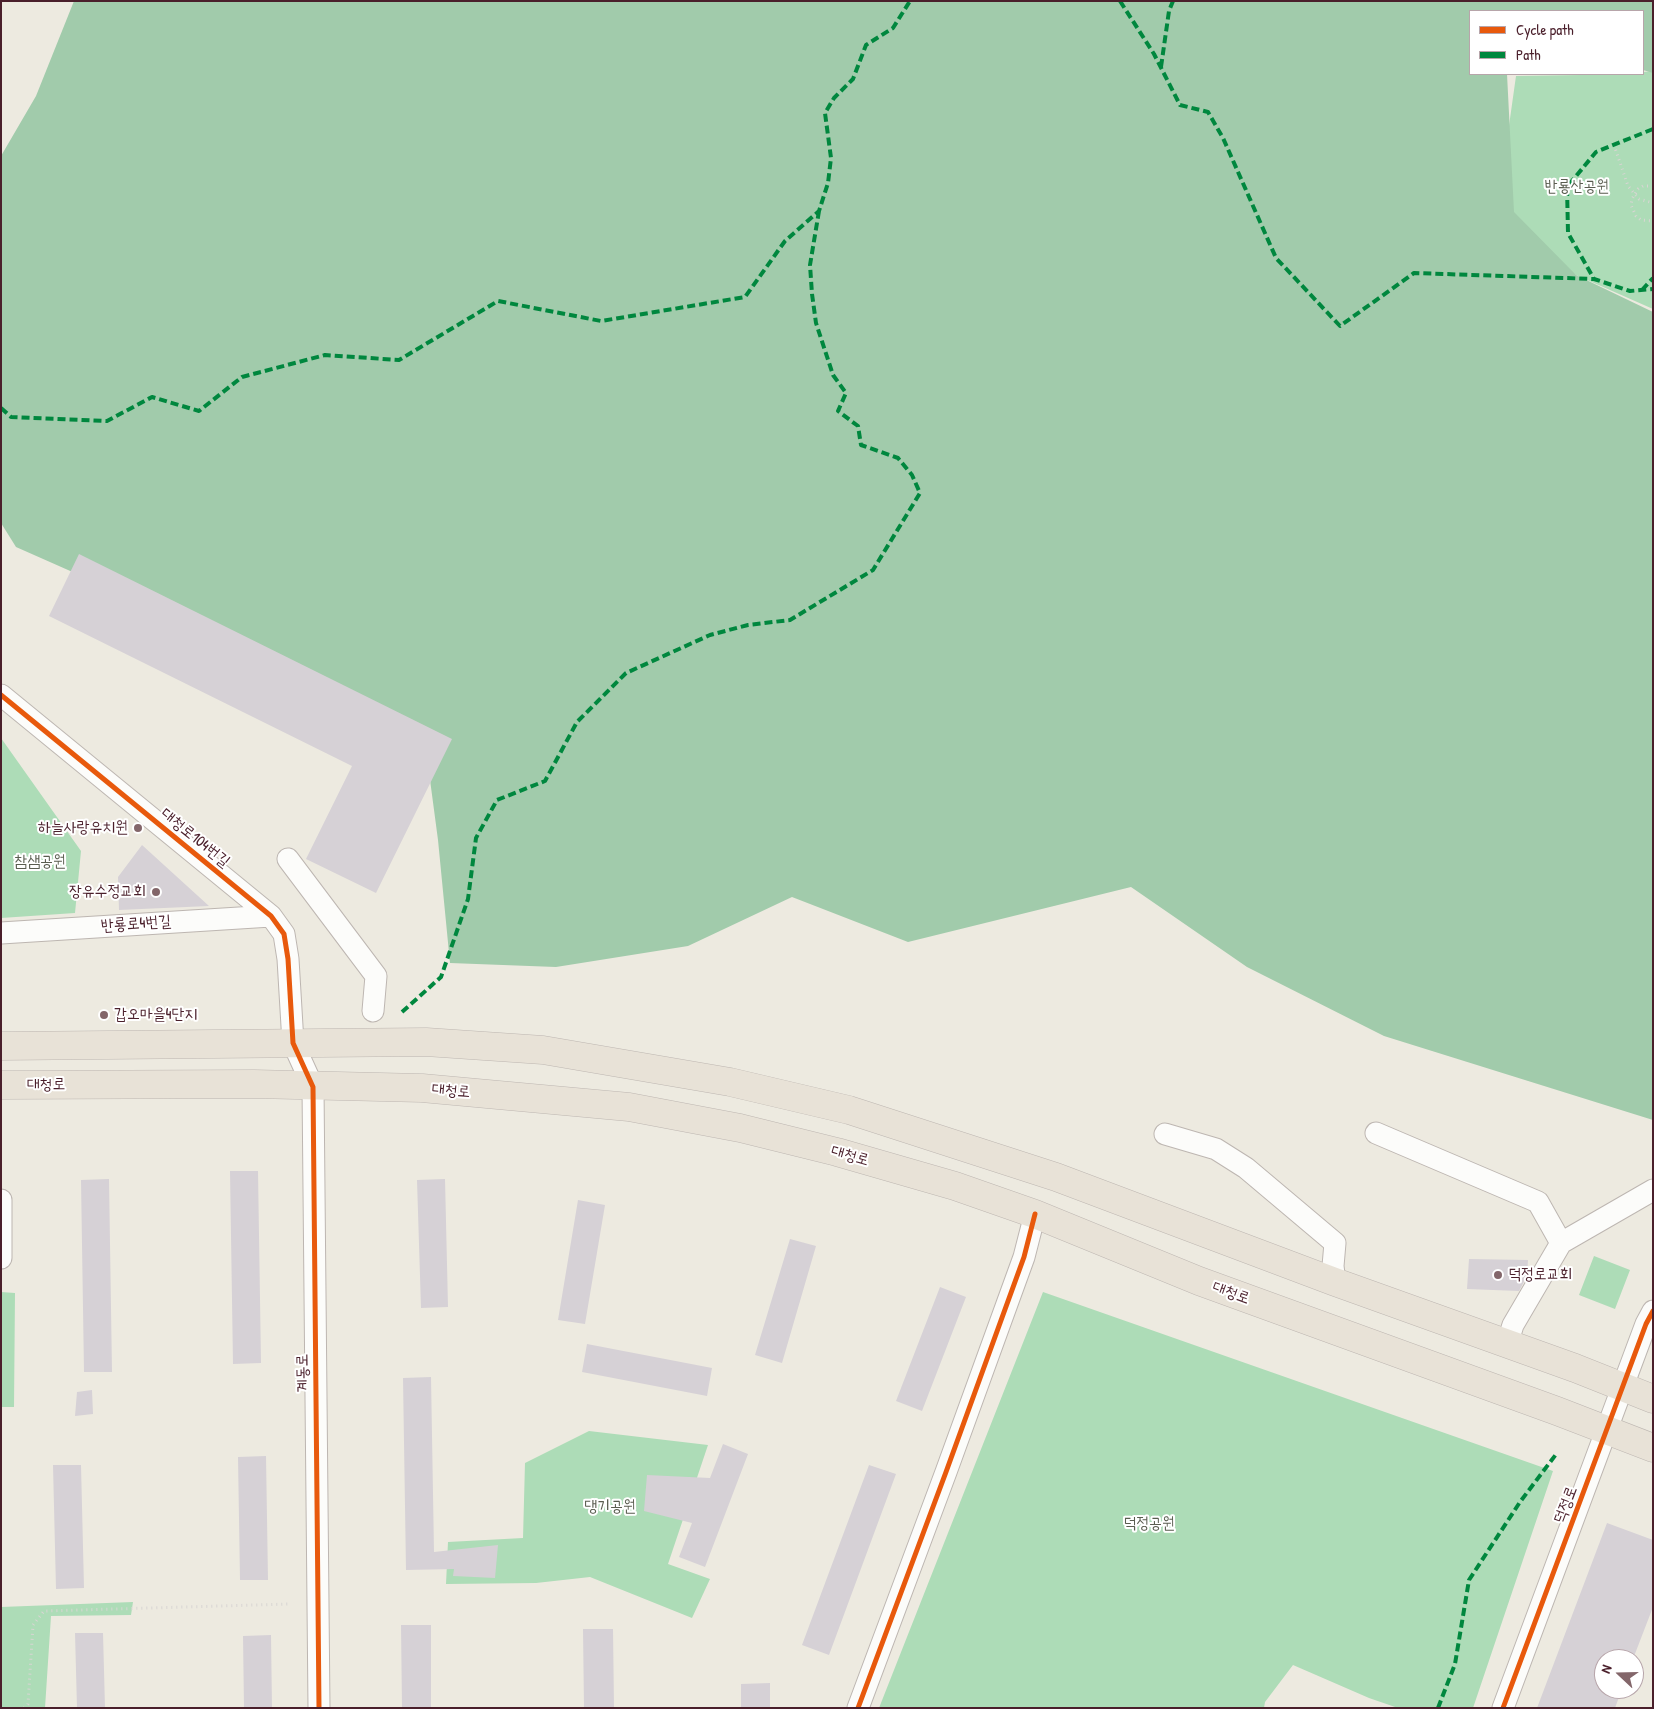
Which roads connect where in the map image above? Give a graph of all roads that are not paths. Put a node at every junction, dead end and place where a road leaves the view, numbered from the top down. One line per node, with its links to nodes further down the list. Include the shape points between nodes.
1 (1, 695): 3 (street, 대청로104번길)
2 (288, 859): 5 (street, via 376,976)
3 (271, 916): 4 (street, 반룡로4번길); 6 (street, 대청로104번길, via 284,934)
4 (1, 932)
5 (373, 1011)
6 (293, 1043): 7 (main road); 9 (street, 계동로); 17 (main road, via 426,1042 543,1050 730,1082 849,1110 1056,1177)
7 (1, 1046)
8 (1, 1085): 9 (main road, 대청로, via 254,1084)
9 (313, 1087): 14 (main road, 대청로, via 422,1088 629,1107 740,1128 837,1152 955,1186); 24 (street, 계동로)
10 (1165, 1134): 17 (street, via 1216,1149 1246,1168 1335,1243)
11 (1376, 1134): 15 (street, via 1538,1202)
12 (1653, 1190): 15 (street)
13 (1, 1200): 16 (street)
14 (1035, 1214): 22 (main road, 대청로, via 1198,1281); 25 (street, via 1024,1257)
15 (1561, 1243): 19 (street, via 1513,1325)
16 (1, 1258)
17 (1335, 1282): 19 (main road)
18 (1653, 1311): 20 (street, 덕정로)
19 (1506, 1344): 20 (main road)
20 (1623, 1388): 21 (main road); 22 (street, 덕정로)
21 (1653, 1399)
22 (1607, 1430): 23 (main road, 대청로); 26 (street, 덕정로)
23 (1653, 1448)
24 (319, 1708)
25 (858, 1708)
26 (1503, 1708)

